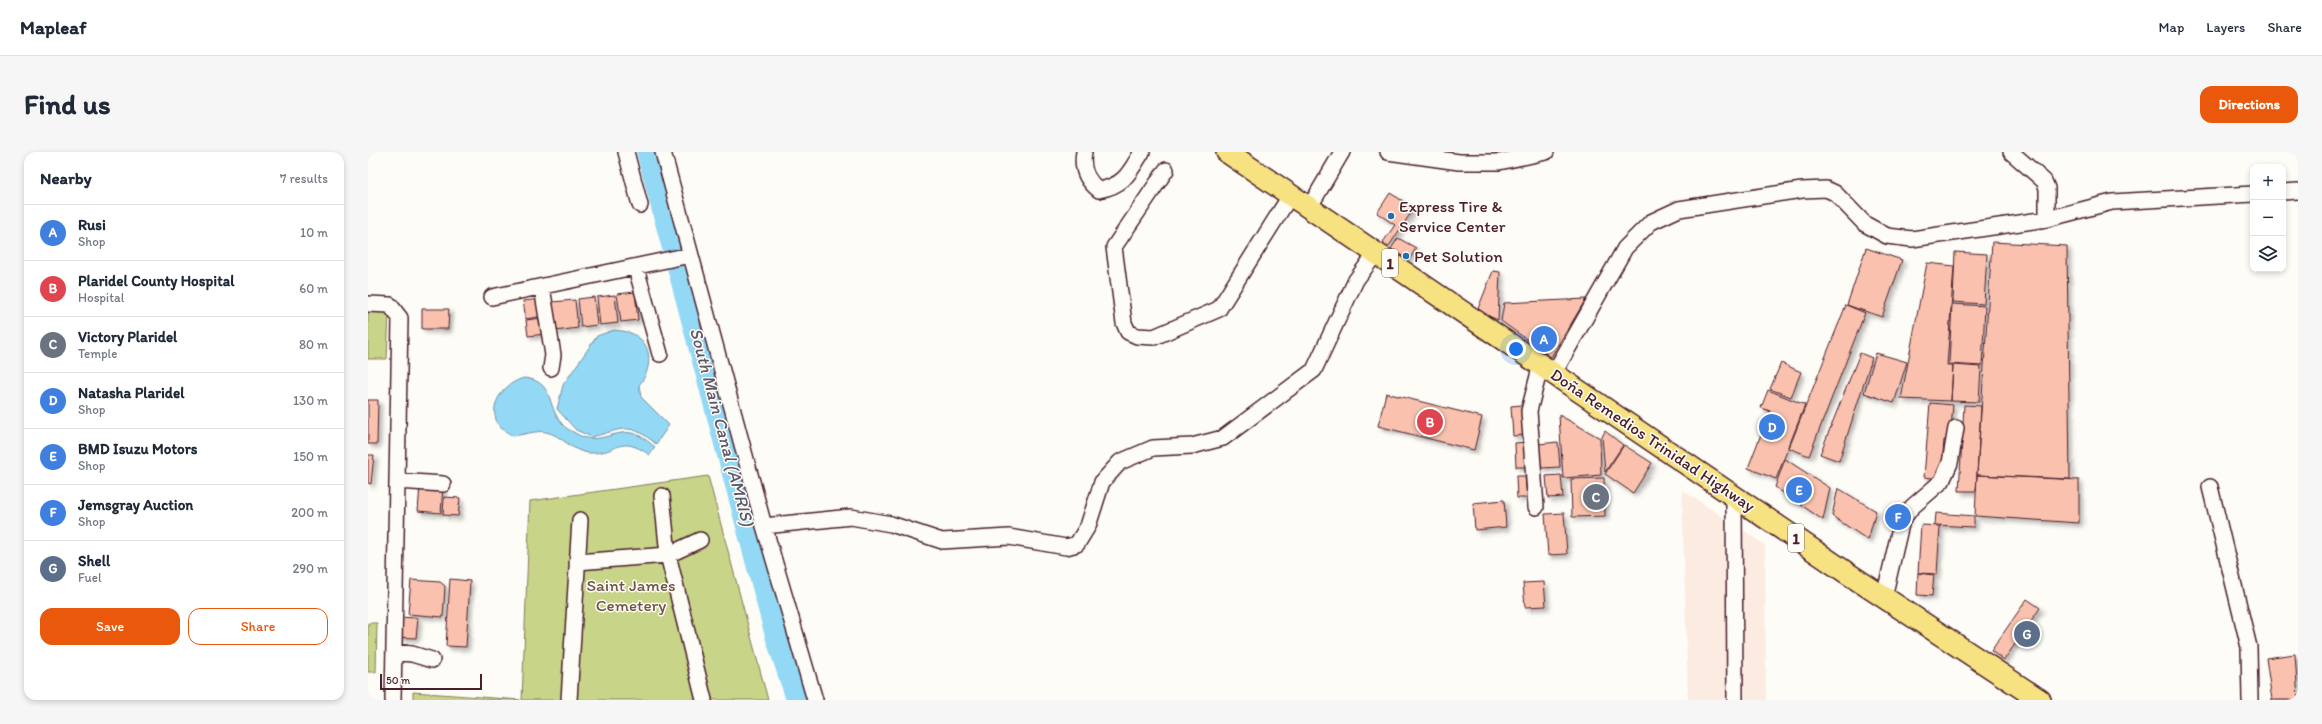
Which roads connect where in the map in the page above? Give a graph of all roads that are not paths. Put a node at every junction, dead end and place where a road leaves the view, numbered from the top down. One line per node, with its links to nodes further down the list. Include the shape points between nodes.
1 (626, 152): 16 (street)
2 (663, 152): 20 (street)
3 (1084, 152): 4 (street, via 1082,164 1086,176 1100,190 1114,187 1124,180)
4 (1142, 152)
5 (1227, 152): 15 (highway, Doña Remedios Trinidad Highway / 1)
6 (1342, 152): 17 (street)
7 (1388, 152): 10 (street, via 1459,162 1499,162)
8 (1546, 152): 10 (street)
9 (2011, 152): 18 (street, via 2044,181 2047,188)
10 (1522, 154)
11 (1166, 170): 15 (street, via 1114,247 1124,324 1128,332 1137,336 1154,337 1219,310)
12 (2298, 191): 13 (street)
13 (2286, 192)
14 (2250, 194): 18 (street, via 2112,202)
15 (1290, 196): 17 (highway, Doña Remedios Trinidad Highway / 1)
16 (640, 205)
17 (1309, 208): 19 (highway, Doña Remedios Trinidad Highway / 1)
18 (2047, 219): 27 (street, via 1912,239 1887,236 1865,224 1835,193 1826,189 1802,190 1678,209 1651,222 1625,248)
19 (1376, 253): 27 (highway, Doña Remedios Trinidad Highway / 1); 36 (street, via 1356,280 1314,370 1223,438 1192,446 1153,448 1120,462 1102,482 1088,526 1077,544 1066,547 1009,537 942,542 891,524 851,517)
20 (686, 256): 21 (street); 36 (street)
21 (636, 268): 22 (street); 25 (street)
22 (542, 287): 23 (street); 26 (street, via 553,355)
23 (492, 298)
24 (368, 304): 29 (street, via 390,305 400,318)
25 (660, 354)
26 (552, 368)
27 (1548, 369): 33 (highway, Doña Remedios Trinidad Highway / 1); 34 (street, via 1529,411)
28 (1956, 428): 40 (street, via 1950,463 1942,481 1912,507 1902,520)
29 (397, 481): 30 (street); 41 (street)
30 (443, 484)
31 (2210, 487): 49 (street, via 2249,647)
32 (662, 496): 38 (street)
33 (1734, 496): 40 (highway, Doña Remedios Trinidad Highway / 1); 48 (street)
34 (1536, 507)
35 (580, 520): 39 (street)
36 (764, 526): 47 (street)
37 (700, 540): 38 (street)
38 (668, 555): 39 (street); 46 (street)
39 (577, 562): 45 (street)
40 (1884, 597): 43 (highway, Doña Remedios Trinidad Highway / 1)
41 (394, 652): 42 (street); 44 (street)
42 (432, 660)
43 (2033, 697)
44 (393, 700)
45 (569, 700)
46 (704, 700)
47 (815, 700)
48 (1735, 700)
49 (2250, 700)

